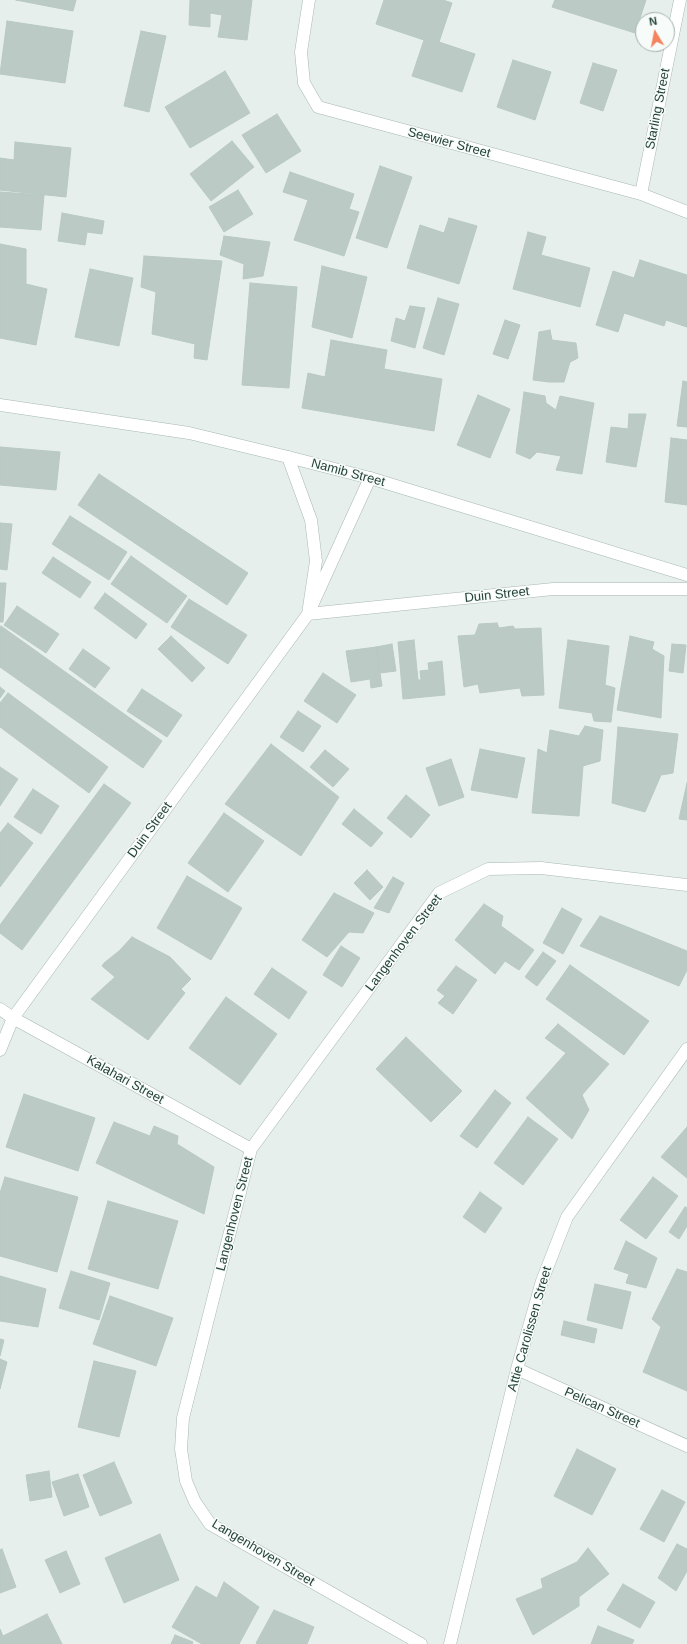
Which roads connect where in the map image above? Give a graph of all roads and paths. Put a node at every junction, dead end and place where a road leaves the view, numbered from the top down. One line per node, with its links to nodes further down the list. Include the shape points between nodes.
1 (308, 0): 3 (street, Seewier Street, via 301,52 304,83 318,107)
2 (680, 0): 3 (street, Starling Street)
3 (641, 194): 4 (street, Seewier Street)
4 (687, 212)
5 (0, 406): 6 (street, Namib Street, via 189,433)
6 (288, 457): 7 (street, Namib Street); 10 (street, via 311,520 313,534 316,561)
7 (370, 478): 8 (street, Namib Street); 10 (street, Duin Street)
8 (687, 575)
9 (687, 589): 10 (street, Duin Street, via 553,589)
10 (308, 614): 13 (street, Duin Street)
11 (687, 885): 16 (street, Langenhoven Street, via 541,868 488,869 439,893)
12 (0, 1009): 13 (street, Kalahari Street)
13 (13, 1018): 15 (street, Duin Street); 16 (street, Kalahari Street)
14 (687, 1049): 17 (street, Attie Carolissen Street, via 567,1217 542,1281)
15 (0, 1050)
16 (252, 1149): 19 (street, Langenhoven Street, via 183,1418 181,1449 186,1480 195,1502 210,1524)
17 (517, 1369): 18 (street, Pelican Street); 20 (street, Attie Carolissen Street)
18 (687, 1446)
19 (421, 1644)
20 (450, 1644)

